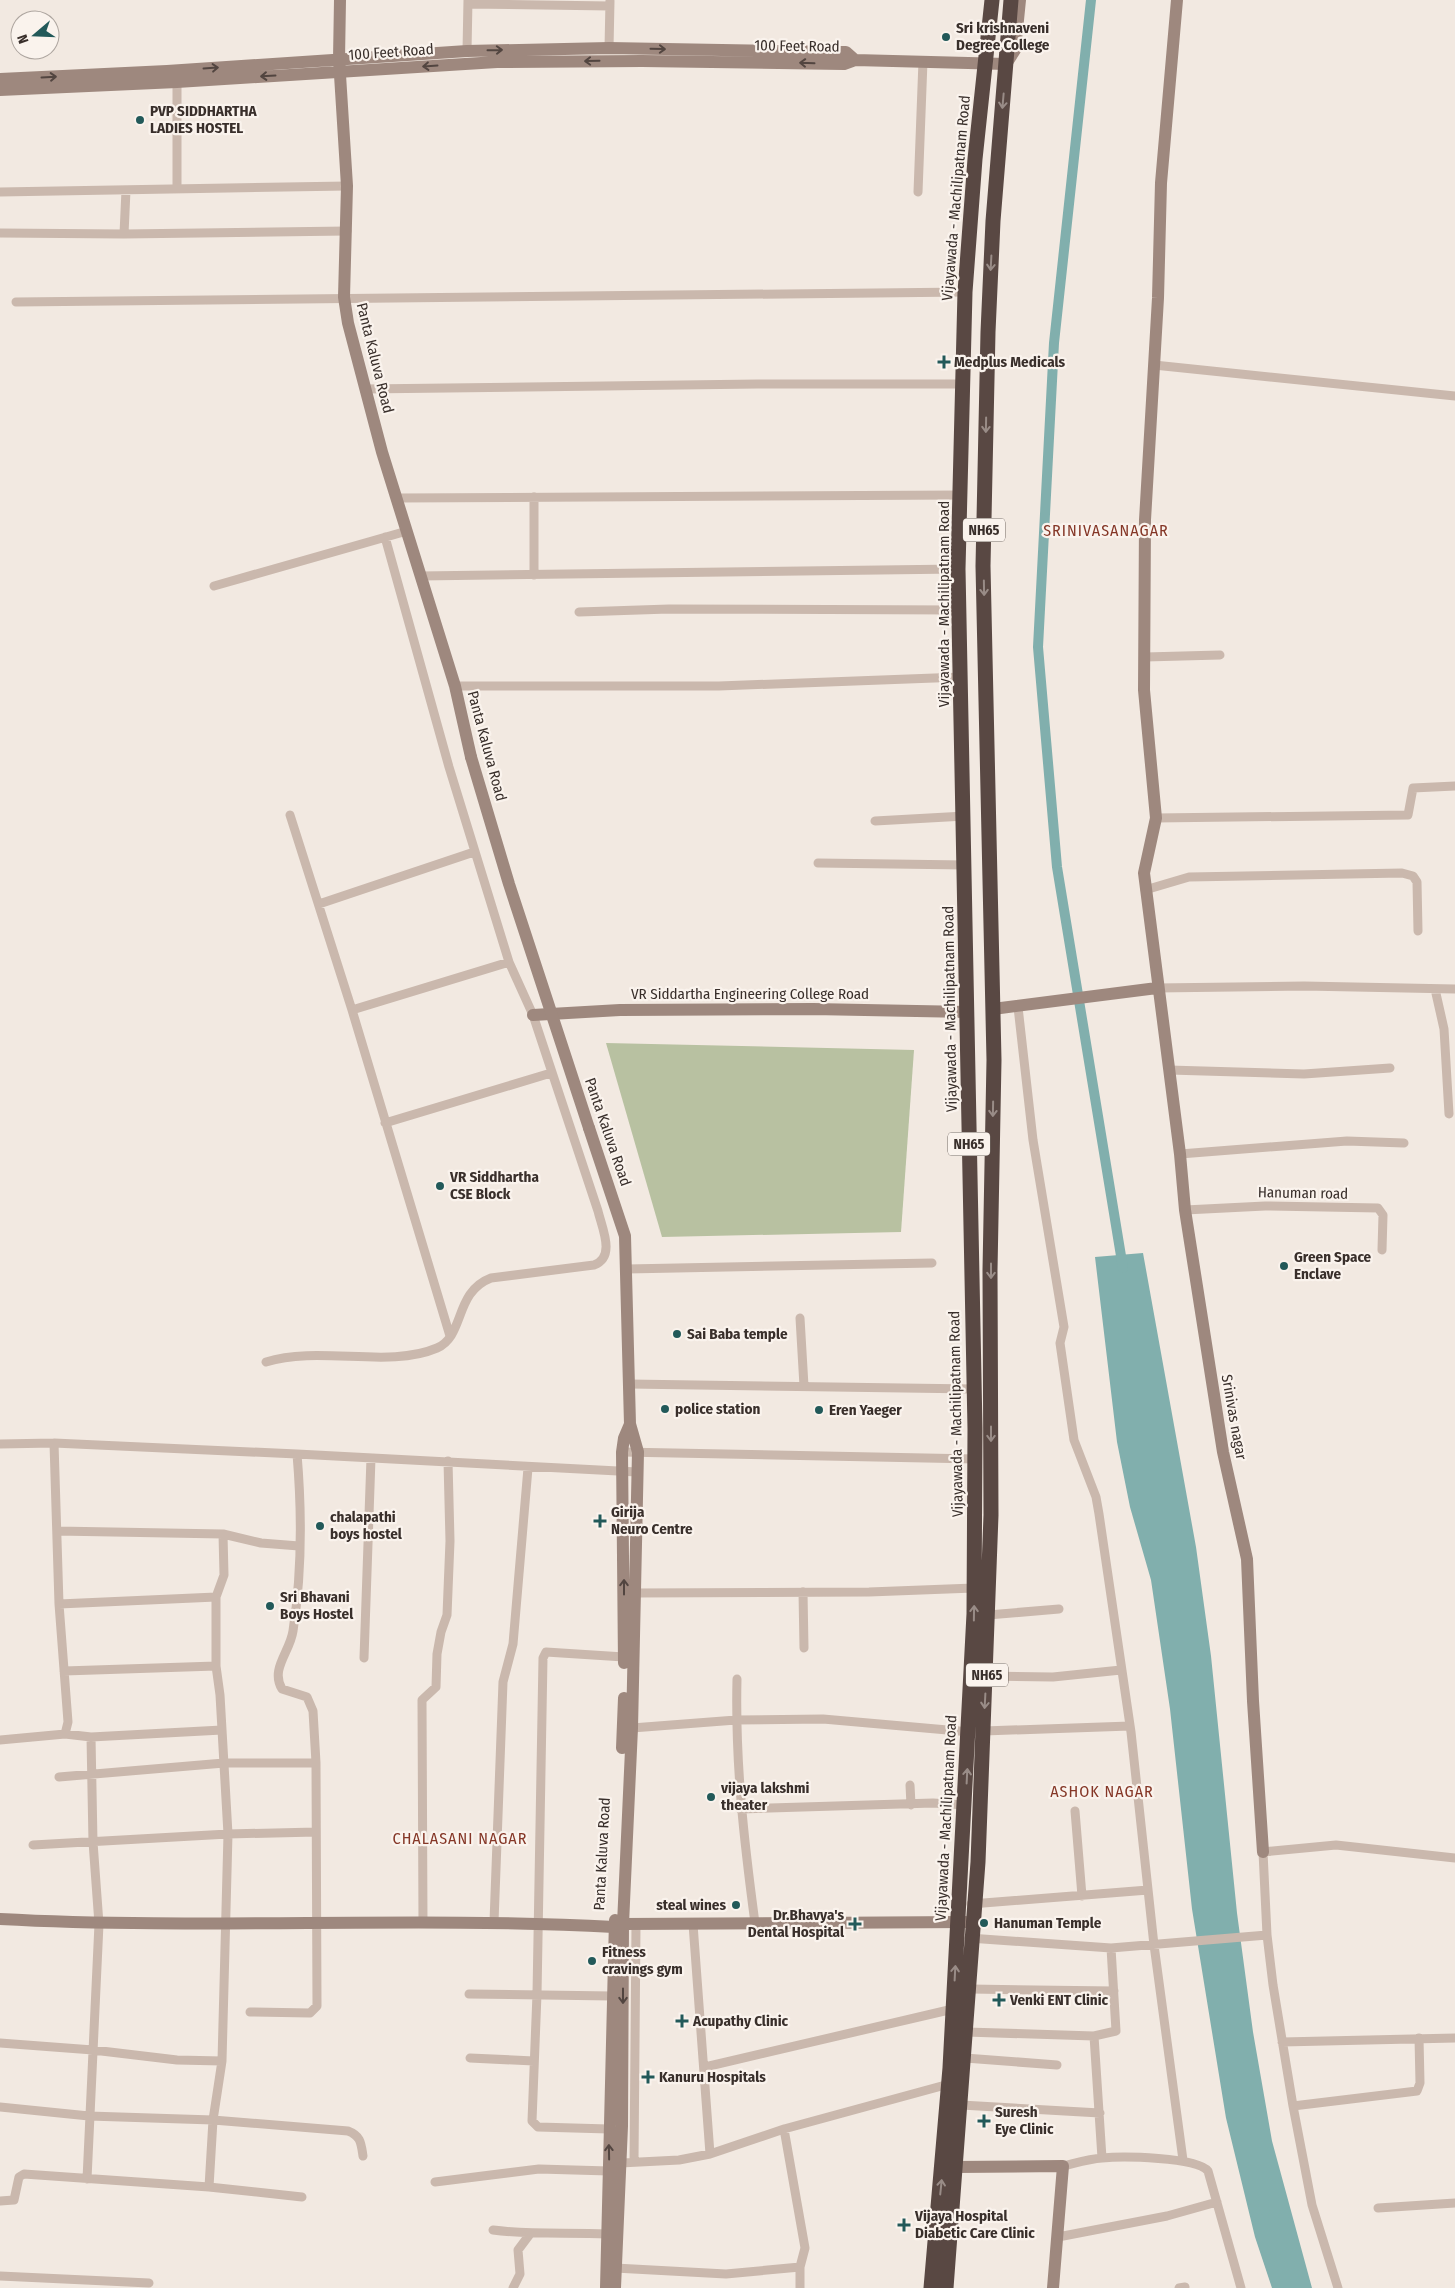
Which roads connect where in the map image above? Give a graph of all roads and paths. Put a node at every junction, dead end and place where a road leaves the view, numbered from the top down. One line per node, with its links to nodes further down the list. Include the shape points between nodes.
1 (340, 0): 14 (street, Panta Kaluva Road)
2 (992, 0): 12 (highway, Vijayawada - Machilipatnam Road / NH65)
3 (1011, 0): 13 (highway, Vijayawada - Machilipatnam Road / NH65)
4 (1020, 0): 13 (street, via 1016,50)
5 (1177, 0): 31 (street, Srinivas nagar, via 1161,183)
6 (468, 2): 7 (street); 9 (street)
7 (610, 3): 8 (street)
8 (610, 48): 9 (street, 100 Feet Road, one-way to 8); 10 (street, 100 Feet Road, one-way to 10, via 846,52)
9 (468, 51): 14 (street, 100 Feet Road)
10 (855, 60): 11 (street); 14 (street, 100 Feet Road, one-way to 14, via 844,64 652,61)
11 (922, 61): 12 (street); 24 (street)
12 (986, 63): 13 (street); 18 (highway, Vijayawada - Machilipatnam Road / NH65)
13 (1006, 64): 19 (highway, Vijayawada - Machilipatnam Road / NH65, one-way to 19)
14 (340, 66): 15 (street, 100 Feet Road, one-way to 14); 16 (street, 100 Feet Road, one-way to 16); 20 (street, Panta Kaluva Road)
15 (0, 79)
16 (177, 82): 17 (street, 100 Feet Road); 22 (street)
17 (0, 90)
18 (975, 159): 19 (highway); 28 (highway, Vijayawada - Machilipatnam Road / NH65)
19 (998, 164): 67 (highway, Vijayawada - Machilipatnam Road / NH65, one-way to 67, via 988,332 983,566)
20 (347, 186): 22 (street); 25 (street, Panta Kaluva Road)
21 (126, 190): 22 (street); 23 (street); 27 (street)
22 (177, 190)
23 (0, 192)
24 (918, 192)
25 (347, 231): 27 (street); 29 (street, Panta Kaluva Road)
26 (0, 233): 27 (street)
27 (124, 234)
28 (965, 292): 29 (street); 32 (highway, Vijayawada - Machilipatnam Road / NH65)
29 (344, 297): 30 (street); 33 (street, Panta Kaluva Road)
30 (16, 302)
31 (1154, 365): 34 (street); 47 (street, Srinivas nagar, via 1145,520)
32 (962, 384): 33 (street); 35 (highway, Vijayawada - Machilipatnam Road / NH65)
33 (365, 389): 37 (street, Panta Kaluva Road)
34 (1455, 396)
35 (960, 495): 36 (street); 40 (highway, Vijayawada - Machilipatnam Road / NH65)
36 (534, 497): 37 (street); 41 (street)
37 (398, 498): 38 (street, Panta Kaluva Road)
38 (407, 531): 39 (street); 42 (street, Panta Kaluva Road)
39 (385, 537): 43 (street); 55 (street)
40 (958, 569): 41 (street); 44 (highway, Vijayawada - Machilipatnam Road / NH65)
41 (534, 575): 42 (street)
42 (420, 576): 49 (street, Panta Kaluva Road)
43 (214, 586)
44 (959, 610): 45 (street, via 669,609); 48 (highway, Vijayawada - Machilipatnam Road / NH65)
45 (579, 612)
46 (1220, 655): 47 (street)
47 (1144, 657): 53 (street, Srinivas nagar)
48 (961, 678): 49 (street, via 719,686); 52 (highway, Vijayawada - Machilipatnam Road / NH65)
49 (455, 686): 80 (street, Panta Kaluva Road, bridge, via 471,758 509,884 624,1236)
50 (1455, 786): 53 (street, via 1414,788 1408,815)
51 (290, 815): 59 (street)
52 (965, 816): 54 (street); 57 (highway, Vijayawada - Machilipatnam Road / NH65)
53 (1156, 818): 58 (street, Srinivas nagar, via 1144,866)
54 (875, 821)
55 (474, 852): 59 (street); 61 (street)
56 (818, 862): 57 (street)
57 (966, 864): 68 (highway, Vijayawada - Machilipatnam Road / NH65)
58 (1145, 890): 60 (street, via 1189,877 1409,874 1417,882); 62 (street, Srinivas nagar)
59 (319, 904): 66 (street)
60 (1418, 931)
61 (509, 962): 66 (street); 69 (street)
62 (1158, 988): 63 (street, via 1304,986); 65 (street); 71 (street, Srinivas nagar)
63 (1435, 989): 64 (street); 73 (street, via 1444,1029)
64 (1455, 989)
65 (1018, 1007): 67 (street); 113 (street, via 1033,1140 1064,1327 1060,1343 1072,1430 1099,1514)
66 (352, 1010): 74 (street)
67 (993, 1010): 108 (highway, Vijayawada - Machilipatnam Road / NH65, one-way to 108)
68 (968, 1012): 69 (street, VR Siddartha Engineering College Road, via 813,1009); 86 (highway, Vijayawada - Machilipatnam Road / NH65)
69 (533, 1014): 72 (street)
70 (1390, 1068): 71 (street, via 1304,1074)
71 (1169, 1070): 76 (street, Srinivas nagar)
72 (551, 1073): 74 (street); 82 (street, via 598,1211 606,1256 594,1265 491,1278 479,1283 469,1294)
73 (1449, 1114)
74 (386, 1123): 82 (street)
75 (1404, 1143): 76 (street, via 1347,1140)
76 (1180, 1154): 77 (street, Srinivas nagar)
77 (1185, 1210): 78 (street, Hanuman road, via 1265,1206 1378,1208 1383,1215); 138 (street, Srinivas nagar, via 1222,1452 1247,1559)
78 (1382, 1250)
79 (932, 1263): 80 (street)
80 (627, 1269): 84 (street, Panta Kaluva Road)
81 (800, 1318): 85 (street)
82 (450, 1336): 83 (street, via 440,1347 408,1356 294,1355)
83 (266, 1362)
84 (629, 1384): 85 (street); 87 (street, Panta Kaluva Road)
85 (804, 1386): 86 (street)
86 (974, 1390): 94 (highway, Vijayawada - Machilipatnam Road / NH65)
87 (630, 1424): 90 (street, Panta Kaluva Road); 91 (street, Panta Kaluva Road)
88 (0, 1444): 89 (street)
89 (54, 1444): 92 (street); 99 (street)
90 (622, 1452): 91 (street); 97 (street, Panta Kaluva Road)
91 (638, 1452): 94 (street); 98 (street, Panta Kaluva Road)
92 (297, 1454): 93 (street); 101 (street, via 301,1499)
93 (370, 1458): 95 (street); 111 (street)
94 (976, 1459): 102 (highway, Vijayawada - Machilipatnam Road / NH65)
95 (448, 1462): 96 (street); 147 (street, via 450,1541 447,1616 437,1654 436,1687 422,1700)
96 (528, 1468): 97 (street); 148 (street, via 513,1644 503,1682)
97 (622, 1470): 98 (street); 110 (street, Panta Kaluva Road, one-way to 97)
98 (637, 1472): 104 (street, Panta Kaluva Road)
99 (57, 1531): 100 (street); 106 (street)
100 (223, 1534): 101 (street, via 261,1543); 105 (street, via 224,1575)
101 (299, 1546): 126 (street, via 298,1600 291,1644 278,1668 278,1678 282,1689 307,1697 312,1704)
102 (974, 1588): 103 (street); 121 (highway, Vijayawada - Machilipatnam Road / NH65, one-way to 102)
103 (803, 1592): 104 (street); 109 (street)
104 (635, 1593): 119 (street, Panta Kaluva Road)
105 (216, 1597): 106 (street); 112 (street)
106 (59, 1604): 114 (street)
107 (1059, 1610): 108 (street)
108 (988, 1614): 115 (highway, Vijayawada - Machilipatnam Road / NH65)
109 (804, 1648)
110 (624, 1657): 151 (street, via 558,1652 546,1652 544,1655); 155 (street, Panta Kaluva Road, via 621,1802)
111 (364, 1658)
112 (216, 1666): 114 (street); 120 (street)
113 (1121, 1670): 115 (street, via 1053,1677); 118 (street)
114 (64, 1671): 122 (street, via 68,1722)
115 (986, 1676): 121 (highway, Vijayawada - Machilipatnam Road / NH65, one-way to 121)
116 (737, 1678): 117 (street)
117 (736, 1720): 119 (street); 121 (street, via 823,1719); 132 (street)
118 (1130, 1726): 121 (street); 140 (street)
119 (632, 1728): 155 (street, Panta Kaluva Road)
120 (222, 1730): 123 (street); 125 (street)
121 (977, 1731): 131 (highway, Vijayawada - Machilipatnam Road / NH65, one-way to 121); 143 (highway, Vijayawada - Machilipatnam Road / NH65)
122 (65, 1734): 123 (street); 124 (street)
123 (91, 1738): 127 (street)
124 (0, 1740)
125 (224, 1763): 126 (street); 127 (street); 135 (street)
126 (316, 1763): 134 (street)
127 (94, 1774): 128 (street); 136 (street)
128 (59, 1776)
129 (910, 1785): 130 (street)
130 (911, 1805): 131 (street); 132 (street)
131 (965, 1805): 142 (highway, Vijayawada - Machilipatnam Road / NH65)
132 (740, 1809): 152 (street)
133 (1075, 1810): 141 (street)
134 (316, 1832): 135 (street); 146 (street)
135 (228, 1834): 136 (street); 150 (street)
136 (93, 1842): 137 (street); 153 (street)
137 (33, 1845)
138 (1263, 1852): 139 (street, via 1336,1845); 156 (street)
139 (1455, 1858)
140 (1148, 1890): 141 (street); 159 (street)
141 (1082, 1896): 143 (street)
142 (958, 1902): 143 (street); 145 (highway, Vijayawada - Machilipatnam Road / NH65)
143 (976, 1905): 149 (highway, Vijayawada - Machilipatnam Road / NH65)
144 (0, 1919): 153 (street)
145 (957, 1921): 149 (street); 152 (street); 157 (highway, Vijayawada - Machilipatnam Road / NH65)
146 (318, 1922): 147 (street); 150 (street); 167 (street, via 315,2010 310,2013)
147 (423, 1922): 148 (street)
148 (494, 1922): 151 (street)
149 (974, 1922): 158 (highway, Vijayawada - Machilipatnam Road / NH65)
150 (224, 1923): 153 (street); 177 (street)
151 (538, 1923): 155 (street); 164 (street)
152 (755, 1923): 154 (street)
153 (98, 1924): 174 (street)
154 (693, 1924): 155 (street); 180 (street)
155 (624, 1925): 165 (street, Panta Kaluva Road); 194 (street); 196 (street, Panta Kaluva Road, one-way to 196)
156 (1267, 1935): 159 (street); 172 (street)
157 (957, 1937): 158 (street); 166 (highway, Vijayawada - Machilipatnam Road / NH65, one-way to 157)
158 (972, 1939): 160 (street); 161 (highway, Vijayawada - Machilipatnam Road / NH65)
159 (1154, 1944): 160 (street); 193 (street)
160 (1111, 1948): 162 (street)
161 (970, 1989): 162 (street); 168 (highway, Vijayawada - Machilipatnam Road / NH65)
162 (1114, 1991): 169 (street, via 1116,2031)
163 (469, 1994): 164 (street)
164 (537, 1994): 165 (street); 178 (street)
165 (612, 1996): 188 (street, Panta Kaluva Road)
166 (954, 2009): 180 (street); 181 (highway, Vijayawada - Machilipatnam Road / NH65)
167 (250, 2012)
168 (966, 2032): 169 (street); 176 (highway, Vijayawada - Machilipatnam Road / NH65)
169 (1094, 2036): 185 (street)
170 (1419, 2038): 171 (street); 172 (street); 183 (street, via 1418,2091)
171 (1455, 2038)
172 (1282, 2042): 183 (street)
173 (0, 2043): 174 (street)
174 (93, 2050): 177 (street, via 176,2060); 186 (street)
175 (470, 2058): 178 (street)
176 (964, 2058): 179 (street); 182 (highway, Vijayawada - Machilipatnam Road / NH65)
177 (222, 2061): 187 (street)
178 (534, 2061): 188 (street, via 532,2121 535,2125)
179 (1057, 2065)
180 (705, 2067): 190 (street)
181 (949, 2084): 189 (street); 219 (highway, Vijayawada - Machilipatnam Road / NH65, one-way to 181)
182 (961, 2105): 185 (street); 197 (highway, Vijayawada - Machilipatnam Road / NH65)
183 (1293, 2106): 224 (street, via 1312,2205)
184 (0, 2108): 186 (street)
185 (1100, 2113): 192 (street)
186 (90, 2116): 187 (street); 198 (street)
187 (213, 2120): 191 (street, via 348,2131 360,2140); 200 (street)
188 (609, 2130): 196 (street, Panta Kaluva Road, one-way to 188)
189 (784, 2130): 190 (street); 210 (street, via 805,2248)
190 (710, 2154): 194 (street, via 679,2160)
191 (363, 2156)
192 (1102, 2158): 193 (street); 195 (street)
193 (1183, 2160): 203 (street, via 1205,2167)
194 (634, 2162): 196 (street)
195 (1063, 2166): 197 (street); 209 (street)
196 (615, 2167): 199 (street, via 539,2169); 208 (street, Panta Kaluva Road); 211 (street, Panta Kaluva Road)
197 (956, 2167): 220 (highway, Vijayawada - Machilipatnam Road / NH65)
198 (87, 2179): 200 (street); 202 (street, via 22,2174 14,2200)
199 (435, 2182)
200 (209, 2187): 201 (street)
201 (302, 2197)
202 (0, 2201)
203 (1217, 2202): 209 (street, via 1168,2216); 223 (street)
204 (1455, 2202): 205 (street)
205 (1378, 2208)
206 (493, 2230): 207 (street)
207 (530, 2234): 208 (street); 215 (street, via 518,2250 520,2274)
208 (608, 2234): 216 (street, Panta Kaluva Road)
209 (1058, 2237): 221 (street)
210 (800, 2267): 211 (street, via 726,2274); 218 (street)
211 (615, 2268): 217 (street, Panta Kaluva Road)
212 (0, 2276): 213 (street)
213 (149, 2283)
214 (1185, 2287): 222 (street)
215 (513, 2288)
216 (606, 2288)
217 (615, 2288)
218 (800, 2288)
219 (931, 2288)
220 (946, 2288)
221 (1053, 2288)
222 (1179, 2288)
223 (1241, 2288)
224 (1338, 2288)

